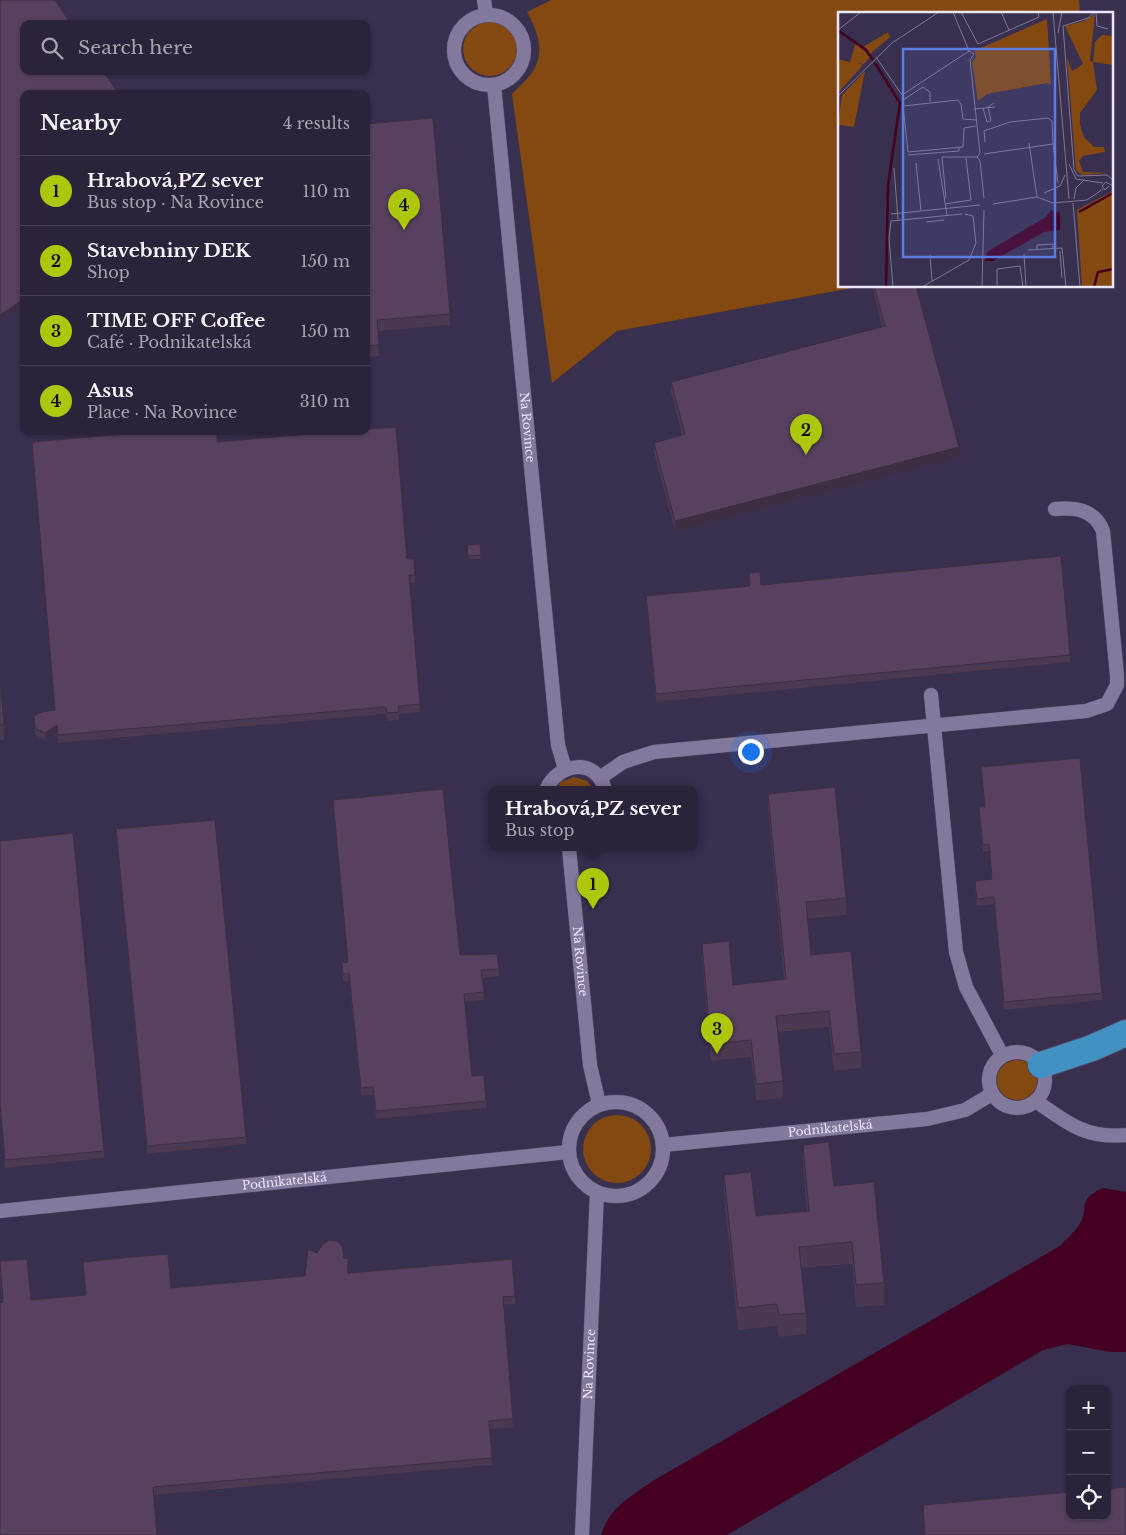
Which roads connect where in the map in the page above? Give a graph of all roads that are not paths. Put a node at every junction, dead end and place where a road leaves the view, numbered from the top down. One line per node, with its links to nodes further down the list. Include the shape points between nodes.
1 (484, 0): 2 (street)
2 (486, 14): 3 (street, via 509,20 523,39 522,63 515,74); 3 (street, via 464,24 457,34 453,53 467,78 484,85)
3 (494, 85): 7 (street, Na Rovince, via 558,745)
4 (1056, 509): 6 (street, via 1081,509 1100,522 1103,531 1117,675 1112,697 1107,704 1086,711)
5 (931, 694): 6 (street)
6 (935, 727): 8 (street, via 654,752 622,762); 14 (street, via 959,966 966,987)
7 (565, 769): 8 (street, via 584,768); 9 (street, via 557,773)
8 (603, 784)
9 (549, 786)
10 (569, 851): 18 (street, Na Rovince, via 590,1065)
11 (1126, 1033): 12 (highway)
12 (1092, 1048): 13 (highway); 15 (highway)
13 (1126, 1050)
14 (1002, 1055): 15 (street, via 1028,1054); 16 (street, via 988,1077)
15 (1041, 1065): 17 (street, via 1045,1080)
16 (992, 1094): 17 (street, via 1012,1108 1021,1108); 20 (street, Podnikatelská, via 964,1110 927,1119)
17 (1036, 1101): 19 (street, via 1084,1132 1112,1137)
18 (599, 1104): 20 (street, via 621,1102 643,1110 657,1125); 21 (street, via 576,1123)
19 (1126, 1135)
20 (663, 1145): 22 (street, via 660,1167 636,1192 610,1196)
21 (568, 1152): 22 (street, via 577,1176); 23 (street, Podnikatelská)
22 (597, 1192): 24 (street, Na Rovince)
23 (0, 1211)
24 (582, 1535)

